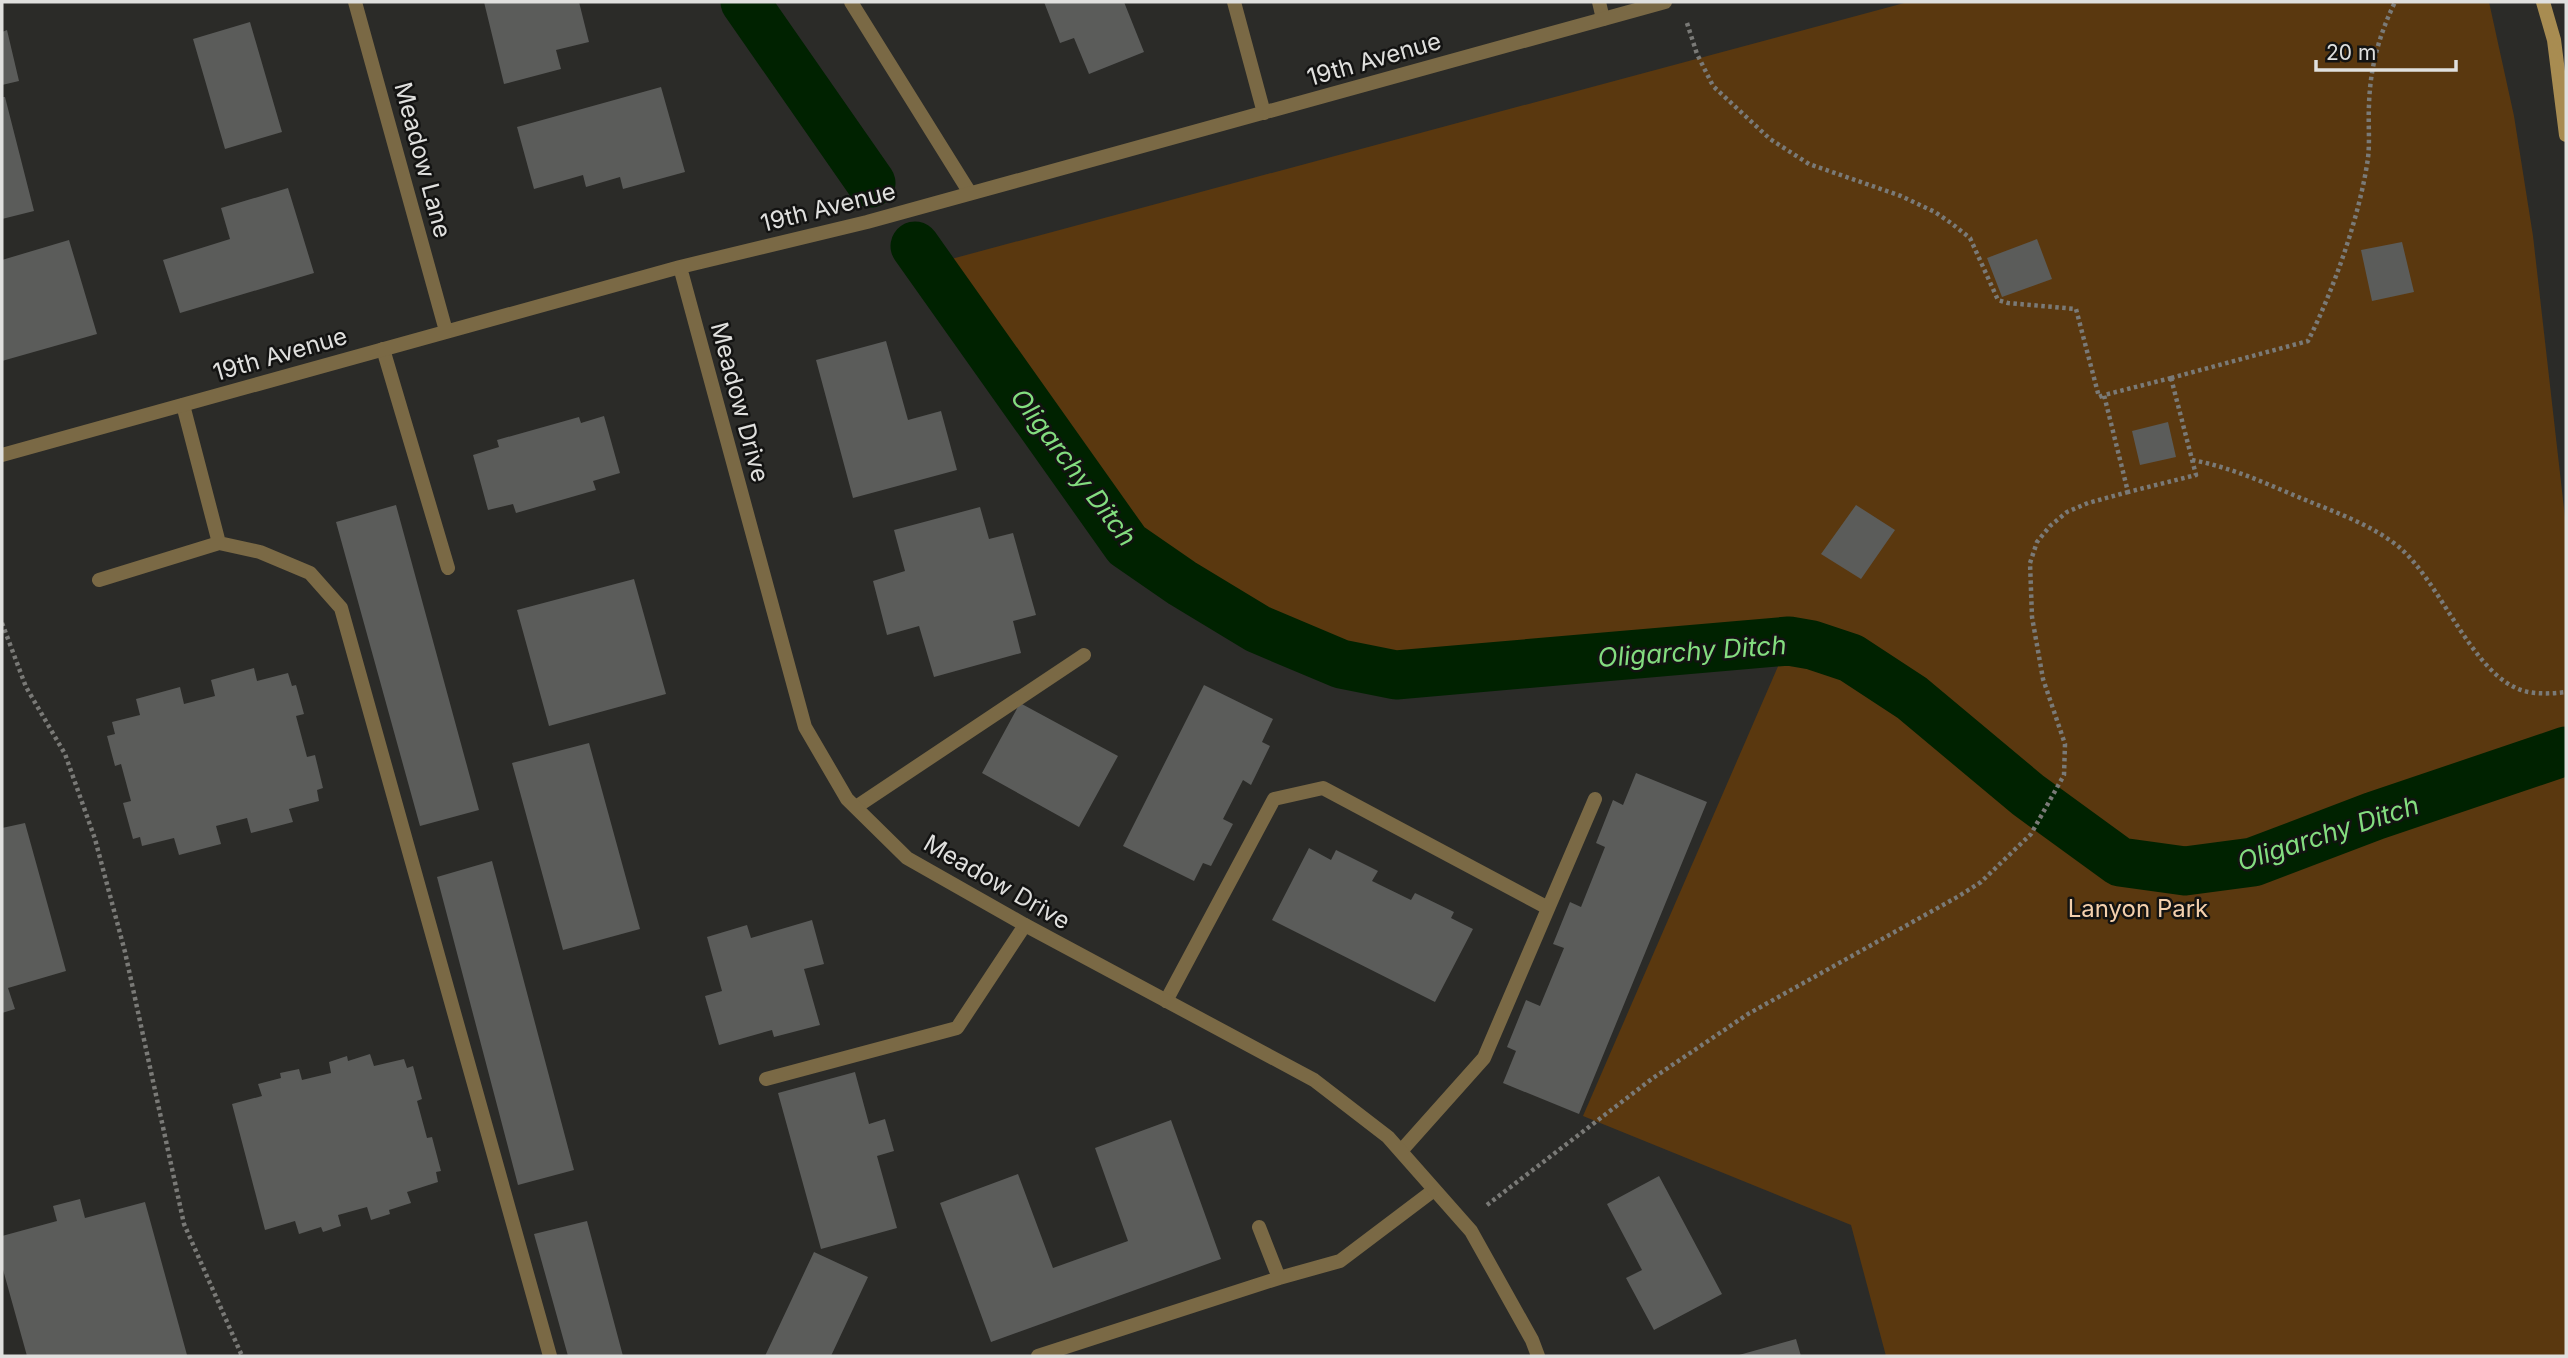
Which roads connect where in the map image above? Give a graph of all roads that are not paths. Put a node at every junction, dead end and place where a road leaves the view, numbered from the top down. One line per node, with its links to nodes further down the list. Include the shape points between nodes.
1 (355, 2): 12 (street, Meadow Lane)
2 (851, 2): 10 (street)
3 (1234, 2): 8 (street)
4 (1599, 2): 7 (street)
5 (1665, 2): 7 (street, 19th Avenue)
6 (2543, 2): 9 (street)
7 (1603, 19): 8 (street, 19th Avenue)
8 (1264, 113): 10 (street, 19th Avenue)
9 (2566, 135)
10 (970, 193): 11 (street, 19th Avenue)
11 (680, 267): 12 (street, 19th Avenue); 21 (street, Meadow Drive, via 805,727)
12 (446, 331): 13 (street, 19th Avenue)
13 (383, 349): 14 (street, 19th Avenue); 17 (street)
14 (183, 405): 15 (street, 19th Avenue); 16 (street)
15 (2, 455)
16 (219, 543): 18 (street); 30 (street, via 260,552 310,573 341,608)
17 (448, 568)
18 (99, 580)
19 (1084, 655): 21 (street)
20 (1595, 799): 22 (street)
21 (856, 807): 23 (street, Meadow Drive, via 906,858)
22 (1548, 908): 24 (street, via 1323,788 1274,799); 26 (street, via 1484,1058)
23 (1025, 925): 24 (street, Meadow Drive); 25 (street, via 957,1028)
24 (1166, 1001): 26 (street, Meadow Drive, via 1314,1080)
25 (766, 1079)
26 (1401, 1151): 27 (street, Meadow Drive)
27 (1434, 1190): 29 (street, via 1340,1261); 32 (street, Meadow Drive, via 1464,1222)
28 (1259, 1227): 29 (street)
29 (1279, 1278): 31 (street)
30 (550, 1356)
31 (1038, 1356)
32 (1538, 1356)

